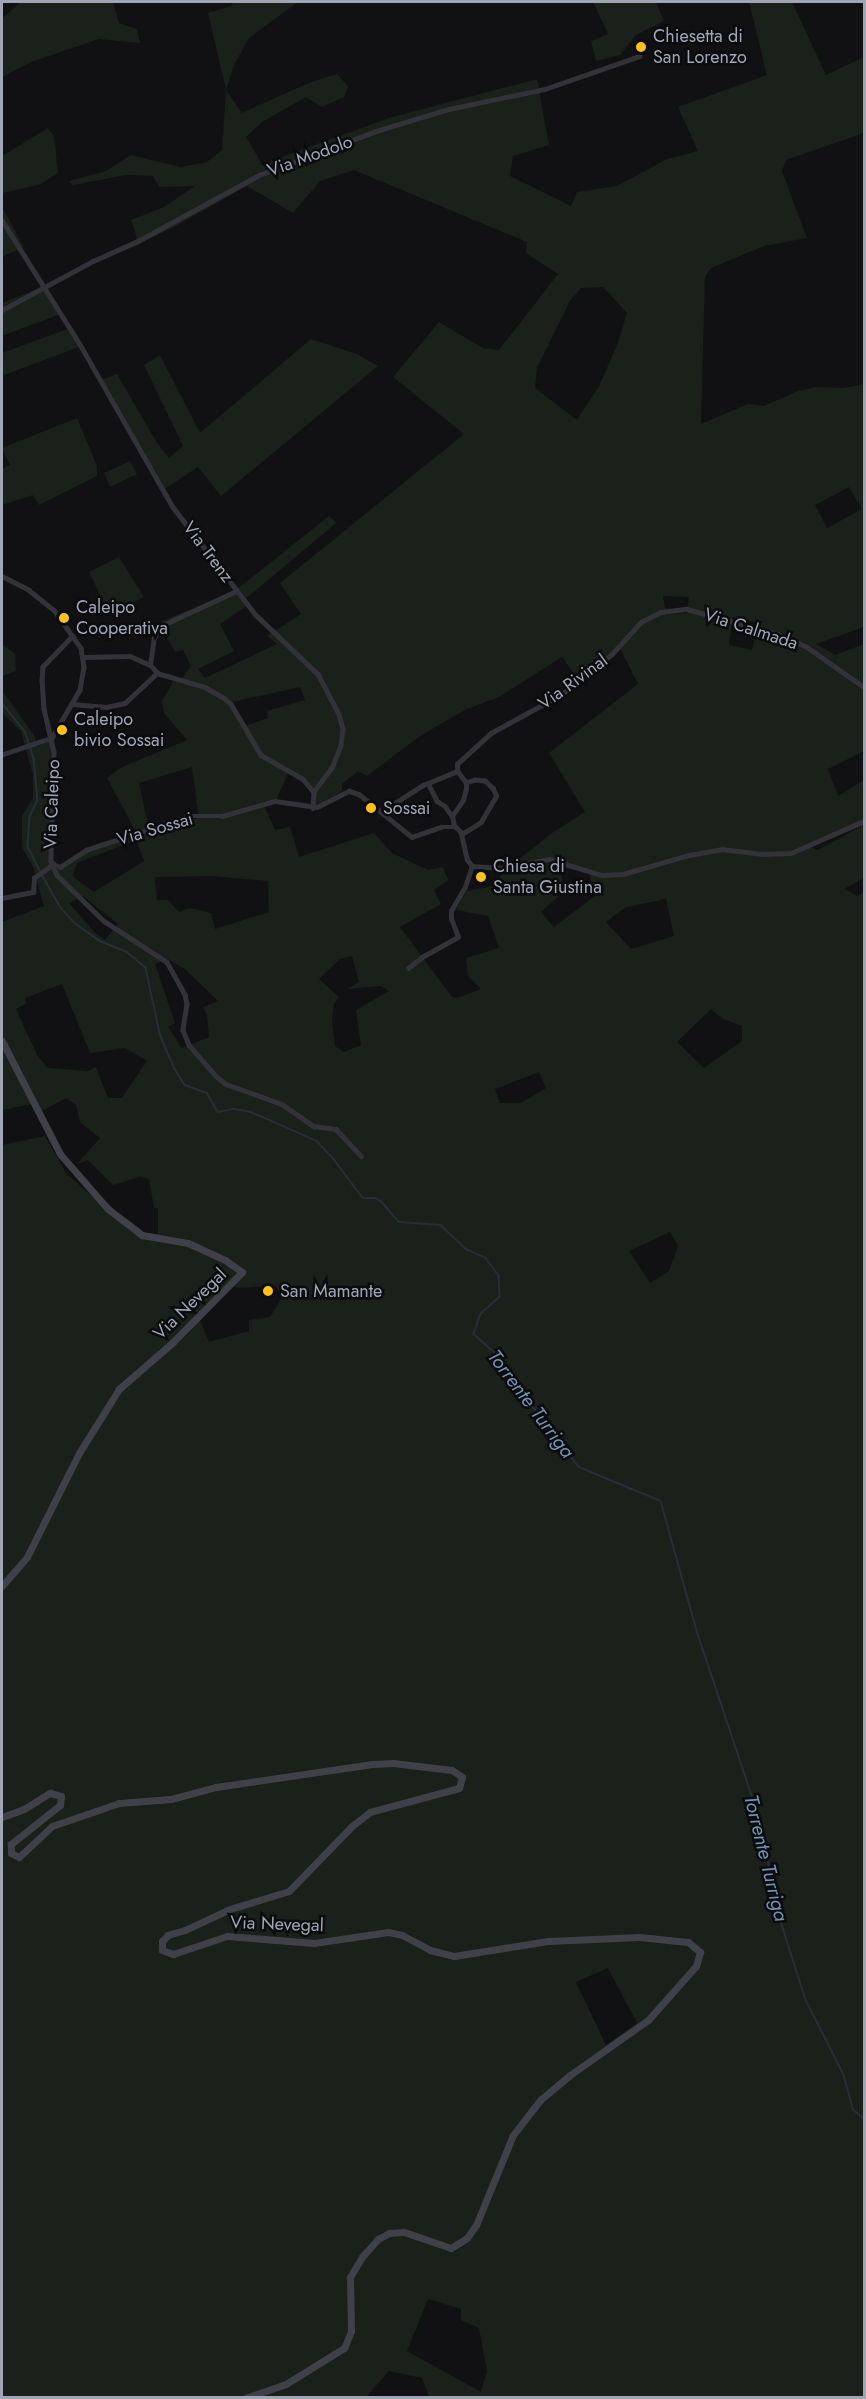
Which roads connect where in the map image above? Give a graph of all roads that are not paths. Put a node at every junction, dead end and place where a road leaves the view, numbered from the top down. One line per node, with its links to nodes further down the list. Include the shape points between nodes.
1 (639, 56): 3 (street, Via Modolo, via 551,87 448,109 376,131 259,174 138,241)
2 (2, 220): 3 (street, Via Trenz)
3 (45, 286): 4 (street, Via Modolo); 6 (street, Via Trenz, via 173,507)
4 (2, 310)
5 (2, 576): 8 (street, via 46,601)
6 (236, 591): 10 (street, via 161,626 154,638); 19 (street, Via Trenz, via 279,640 318,674 339,714 343,735 339,751)
7 (661, 612): 12 (street, Via Calmada, via 687,609 778,634 807,647); 16 (street, Via Rivinal, via 641,622 612,654 553,701 499,728 476,745 457,764)
8 (73, 636): 9 (street); 14 (street, via 43,667 44,709)
9 (84, 657): 10 (street, via 130,656); 13 (street, Via Caleipo, via 80,690)
10 (150, 665): 11 (street)
11 (158, 673): 13 (street, via 125,703 106,707); 19 (street, via 205,687 224,698 261,755 303,779)
12 (864, 687)
13 (73, 704): 14 (street, Via Caleipo)
14 (52, 738): 15 (street); 26 (street, Via Caleipo)
15 (2, 755)
16 (457, 771): 17 (street); 18 (street)
17 (428, 783): 21 (street); 22 (street, via 436,801)
18 (466, 783): 22 (street, via 464,797); 25 (street, via 485,781 496,796 482,822)
19 (314, 792): 20 (street)
20 (313, 808): 21 (street, via 349,791); 26 (street, Via Sossai, via 275,801 222,816 189,816 86,849 60,867)
21 (381, 812): 24 (street, via 412,837)
22 (452, 816): 24 (street)
23 (864, 821): 27 (street, via 791,853 722,849 623,874 589,873 549,859 492,868)
24 (454, 826): 25 (street)
25 (462, 834): 27 (street)
26 (50, 866): 28 (street, Via Caleipo, via 36,876 33,892); 31 (street, via 60,881 104,921 167,962 185,994 183,1030 189,1045 216,1076 226,1084 282,1104 314,1126 336,1129)
27 (472, 866): 29 (street, via 451,911 458,937)
28 (2, 898)
29 (408, 968)
30 (2, 1041): 32 (main road, Via Nevegal, via 60,1154 108,1209 142,1235 188,1243 242,1272 173,1342 119,1389 79,1453 34,1545 20,1568)
31 (361, 1156)
32 (2, 1586)
33 (2, 1817): 34 (main road, Via Nevegal, via 29,1807 50,1793 58,1793 62,1798 60,1805 11,1844 11,1853 19,1857 52,1826 119,1803 171,1799 216,1787 372,1764 452,1770 462,1777 459,1788 370,1812 289,1891 230,1909 166,1936 162,1950 173,1954 226,1936 314,1942 388,1932 454,1956 548,1941 639,1937 688,1942 700,1952 696,1966 648,2020 541,2099 513,2136 467,2238 451,2248 404,2232 378,2239 350,2277 351,2331 344,2348 286,2384)
34 (245, 2397)

